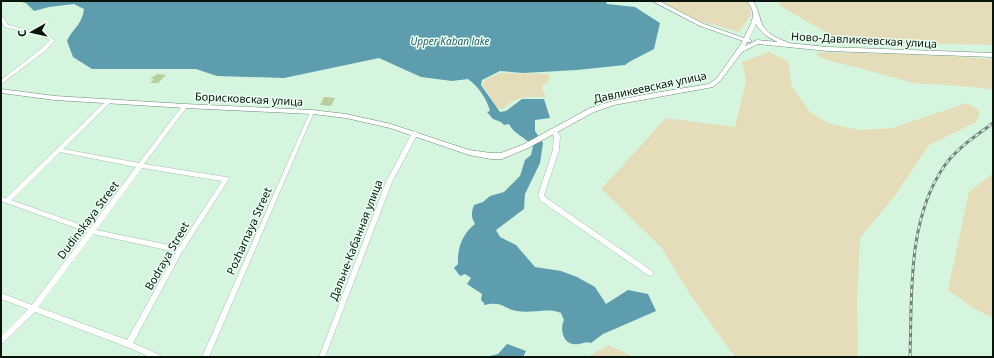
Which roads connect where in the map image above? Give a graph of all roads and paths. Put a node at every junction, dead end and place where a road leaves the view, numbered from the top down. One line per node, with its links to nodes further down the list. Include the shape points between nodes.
1 (655, 1): 5 (street, Ново-Давликеевская улица, via 702,26)
2 (750, 1): 3 (street, via 756,9)
3 (756, 16): 5 (street, Давликеевская улица); 7 (street, via 759,27 767,35)
4 (1, 17): 10 (street, via 6,26 53,40)
5 (746, 40): 6 (street, Ново-Давликеевская улица); 8 (street, Давликеевская улица)
6 (757, 42): 7 (street, Ново-Давликеевская улица); 8 (street)
7 (802, 47): 9 (street, Ново-Давликеевская улица)
8 (738, 53): 15 (street, Давликеевская улица, via 711,86 648,96 592,110)
9 (993, 55)
10 (1, 82)
11 (1, 91): 12 (street, Борисковская улица)
12 (109, 101): 13 (street, Борисковская улица); 17 (street)
13 (185, 106): 14 (street, Борисковская улица); 19 (street, Dudinskaya Street)
14 (312, 112): 16 (street, Борисковская улица, via 346,116); 29 (street, Pozharnaya Street)
15 (554, 131): 18 (street, Давликеевская улица, via 510,153); 23 (street, via 557,136 556,150 541,195 543,199)
16 (415, 133): 18 (street, Борисковская улица, via 469,152); 30 (street, Дальне-Кабанная улица, via 386,189)
17 (59, 150): 19 (street); 20 (street)
18 (491, 156)
19 (142, 166): 21 (street, Dudinskaya Street); 22 (street, Bodraya Street, via 226,179)
20 (4, 200): 21 (street)
21 (90, 231): 22 (street); 25 (street, Dudinskaya Street)
22 (180, 250): 27 (street, Bodraya Street)
23 (650, 273)
24 (1, 296): 25 (street)
25 (33, 309): 26 (street, Dudinskaya Street); 27 (street)
26 (1, 341)
27 (129, 344): 28 (street)
28 (158, 357)
29 (204, 357)
30 (322, 357)

